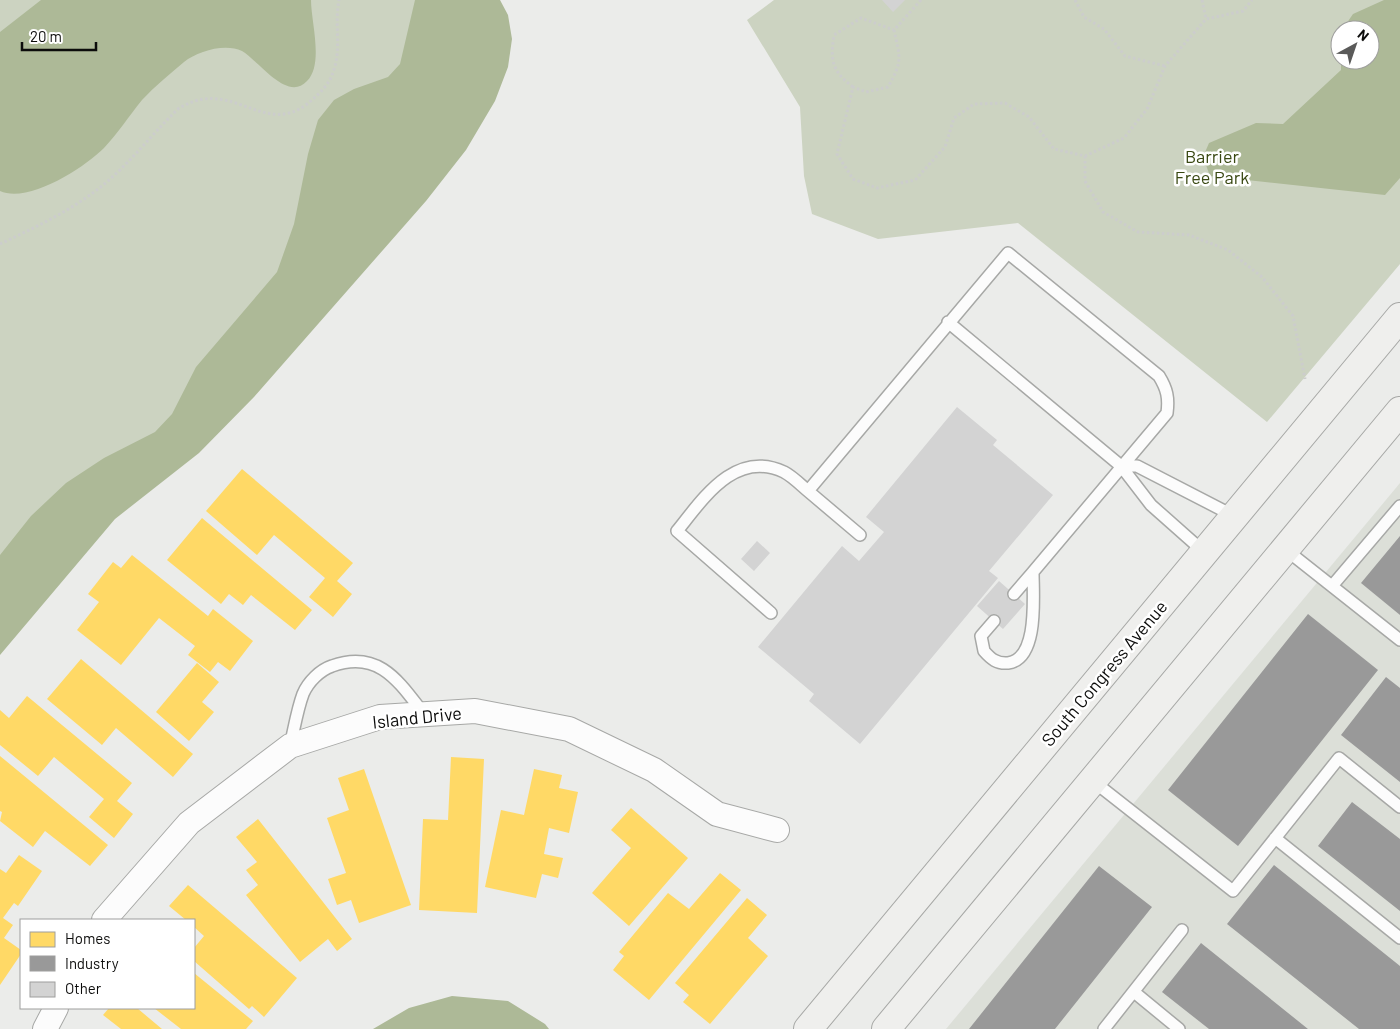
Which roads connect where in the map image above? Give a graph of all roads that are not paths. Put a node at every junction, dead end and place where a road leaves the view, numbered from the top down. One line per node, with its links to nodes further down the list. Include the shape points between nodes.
1 (1400, 317): 7 (main road, South Congress Avenue)
2 (948, 322): 4 (lane); 4 (lane, via 1008,253 1159,376 1169,400 1168,413); 5 (lane)
3 (1400, 411): 9 (main road)
4 (1121, 466): 7 (lane, via 1137,466); 10 (lane, via 1152,505); 11 (lane)
5 (808, 491): 8 (lane); 14 (lane, via 785,472 748,467 730,474 714,486 677,531)
6 (1400, 506): 12 (lane)
7 (1234, 516): 10 (main road, South Congress Avenue)
8 (860, 535)
9 (1285, 549): 12 (lane); 19 (main road)
10 (1204, 552): 28 (main road, South Congress Avenue)
11 (1033, 572): 13 (lane); 15 (lane, via 1032,633 1019,658 996,662 984,652 981,636)
12 (1332, 586): 16 (lane)
13 (1014, 594)
14 (771, 613)
15 (994, 621)
16 (1400, 640)
17 (424, 714): 18 (street, Island Drive, via 380,717); 18 (lane, via 395,677 381,667 363,661 345,661 328,667 313,678 303,694); 21 (street, Island Drive, via 475,711 569,729 654,770 717,814)
18 (290, 746): 23 (street, Island Drive, via 189,823)
19 (1093, 780): 22 (lane, via 1232,891); 30 (main road)
20 (1400, 807): 22 (lane, via 1339,758)
21 (777, 830)
22 (1275, 838): 25 (lane)
23 (105, 919)
24 (1182, 930): 26 (lane)
25 (1400, 938)
26 (1134, 992): 31 (lane); 32 (lane)
27 (55, 1009): 29 (street)
28 (815, 1026)
29 (45, 1029)
30 (886, 1029)
31 (1104, 1029)
32 (1179, 1029)

